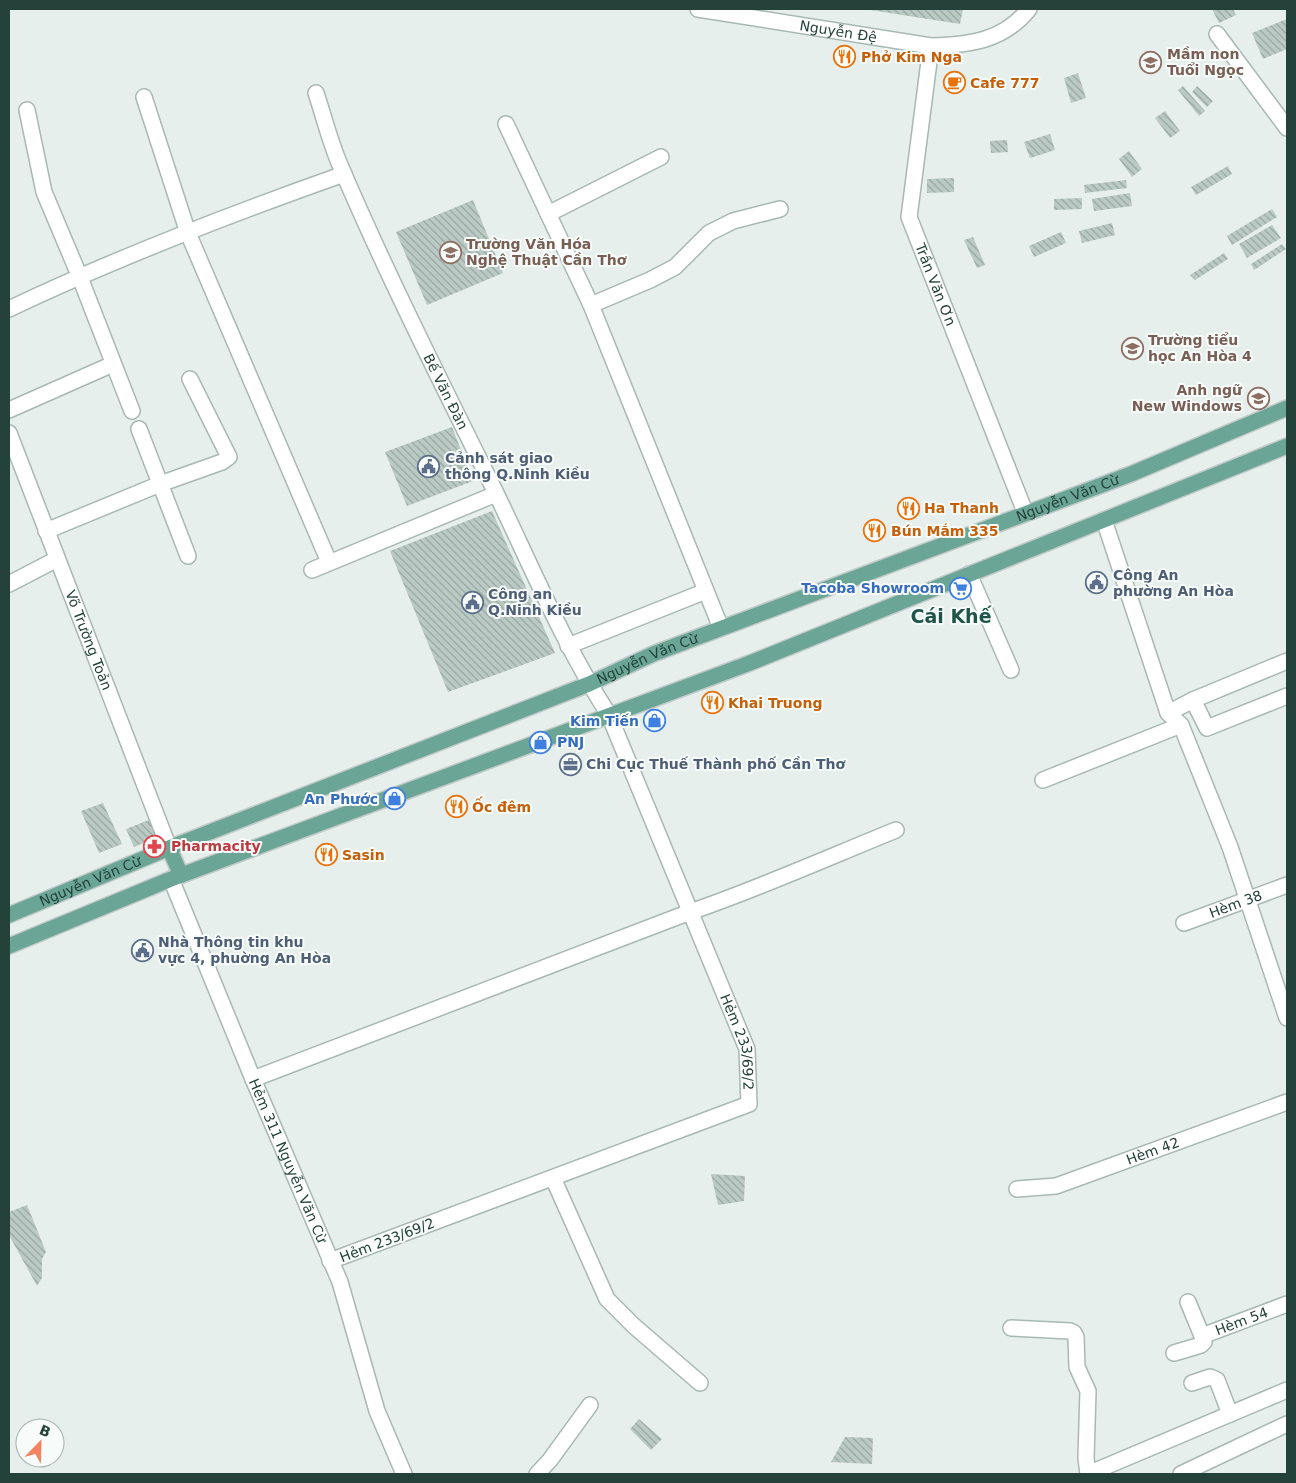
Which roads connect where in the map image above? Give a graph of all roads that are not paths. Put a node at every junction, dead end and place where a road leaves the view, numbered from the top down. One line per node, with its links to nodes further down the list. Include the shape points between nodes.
1 (698, 9): 4 (street, Nguyễn Đệ)
2 (1029, 9): 4 (street, Nguyễn Đệ, via 1005,31 986,39 965,45)
3 (1217, 34): 9 (street)
4 (931, 46): 28 (street, Trần Văn Ơn, via 909,216)
5 (316, 93): 11 (street, Bế Văn Đàn)
6 (144, 97): 14 (street)
7 (27, 110): 15 (street, via 44,192)
8 (506, 124): 13 (street)
9 (1287, 128)
10 (661, 157): 13 (street)
11 (344, 174): 14 (street); 27 (street, Bế Văn Đàn, via 416,333)
12 (780, 209): 16 (street, via 732,221 709,233 676,267)
13 (548, 214): 16 (street)
14 (188, 233): 15 (street); 33 (street)
15 (80, 275): 17 (street); 18 (street)
16 (591, 305): 37 (street)
17 (9, 309)
18 (114, 364): 21 (street); 22 (street)
19 (190, 379): 26 (street, via 229,456 222,462)
20 (1287, 408): 28 (main road, Nguyễn Văn Cừ, via 1131,474)
21 (9, 410)
22 (132, 411)
23 (139, 429): 26 (street)
24 (9, 433): 30 (street, Võ Trường Toản)
25 (1287, 446): 29 (main road, Nguyễn Văn Cừ)
26 (160, 484): 30 (street); 31 (street)
27 (496, 494): 33 (street); 39 (street, Bế Văn Đàn)
28 (1025, 512): 38 (main road, Nguyễn Văn Cừ)
29 (1104, 520): 35 (main road, Nguyễn Văn Cừ); 45 (street)
30 (46, 531): 32 (street, Võ Trường Toản)
31 (188, 556)
32 (57, 559): 36 (street); 50 (street, Võ Trường Toản)
33 (329, 562): 34 (street)
34 (312, 570)
35 (969, 574): 41 (street); 46 (main road, Nguyễn Văn Cừ, via 750,663)
36 (9, 584)
37 (706, 591): 38 (street); 39 (street)
38 (721, 628): 42 (main road, Nguyễn Văn Cừ, via 653,654)
39 (568, 646): 42 (street, Bế Văn Đàn)
40 (1287, 661): 44 (street)
41 (1011, 670)
42 (589, 684): 46 (street, Hẻm 233/69/2); 50 (main road, Nguyễn Văn Cừ)
43 (1287, 696): 44 (street, via 1207,728)
44 (1193, 700): 45 (street)
45 (1168, 713): 47 (street)
46 (609, 715): 51 (main road, Nguyễn Văn Cừ); 54 (street, Hẻm 233/69/2)
47 (1181, 725): 48 (street); 53 (street)
48 (1043, 780)
49 (896, 830): 54 (street)
50 (169, 848): 51 (main road); 55 (main road, Nguyễn Văn Cừ)
51 (176, 877): 57 (main road, Nguyễn Văn Cừ); 59 (street, Hẻm 311 Nguyễn Văn Cừ)
52 (1287, 885): 53 (street, Hèm 38)
53 (1248, 900): 56 (street, Hèm 38); 58 (street)
54 (690, 912): 59 (street); 61 (street, Hẻm 233/69/2, via 747,1049 749,1104)
55 (9, 915)
56 (1184, 923)
57 (9, 946)
58 (1287, 1018)
59 (253, 1079): 63 (street, Hẻm 311 Nguyễn Văn Cừ)
60 (1287, 1102): 62 (street, Hèm 42, via 1056,1186)
61 (553, 1178): 63 (street, Hẻm 233/69/2); 69 (street, via 607,1299)
62 (1017, 1189)
63 (330, 1261): 75 (street, Hẻm 311 Nguyễn Văn Cừ, via 340,1282 376,1411)
64 (1188, 1302): 67 (street, Hèm 54)
65 (1287, 1304): 67 (street, Hèm 54)
66 (1011, 1328): 73 (street, via 1074,1333 1077,1367 1088,1391 1088,1474)
67 (1202, 1336): 68 (street, via 1204,1342 1201,1346)
68 (1174, 1353)
69 (700, 1383)
70 (1192, 1384): 73 (street, via 1210,1377 1217,1380)
71 (1287, 1390): 73 (street)
72 (590, 1405): 76 (street)
73 (1230, 1414)
74 (1287, 1424): 77 (street)
75 (404, 1474)
76 (537, 1474)
77 (1181, 1474)

